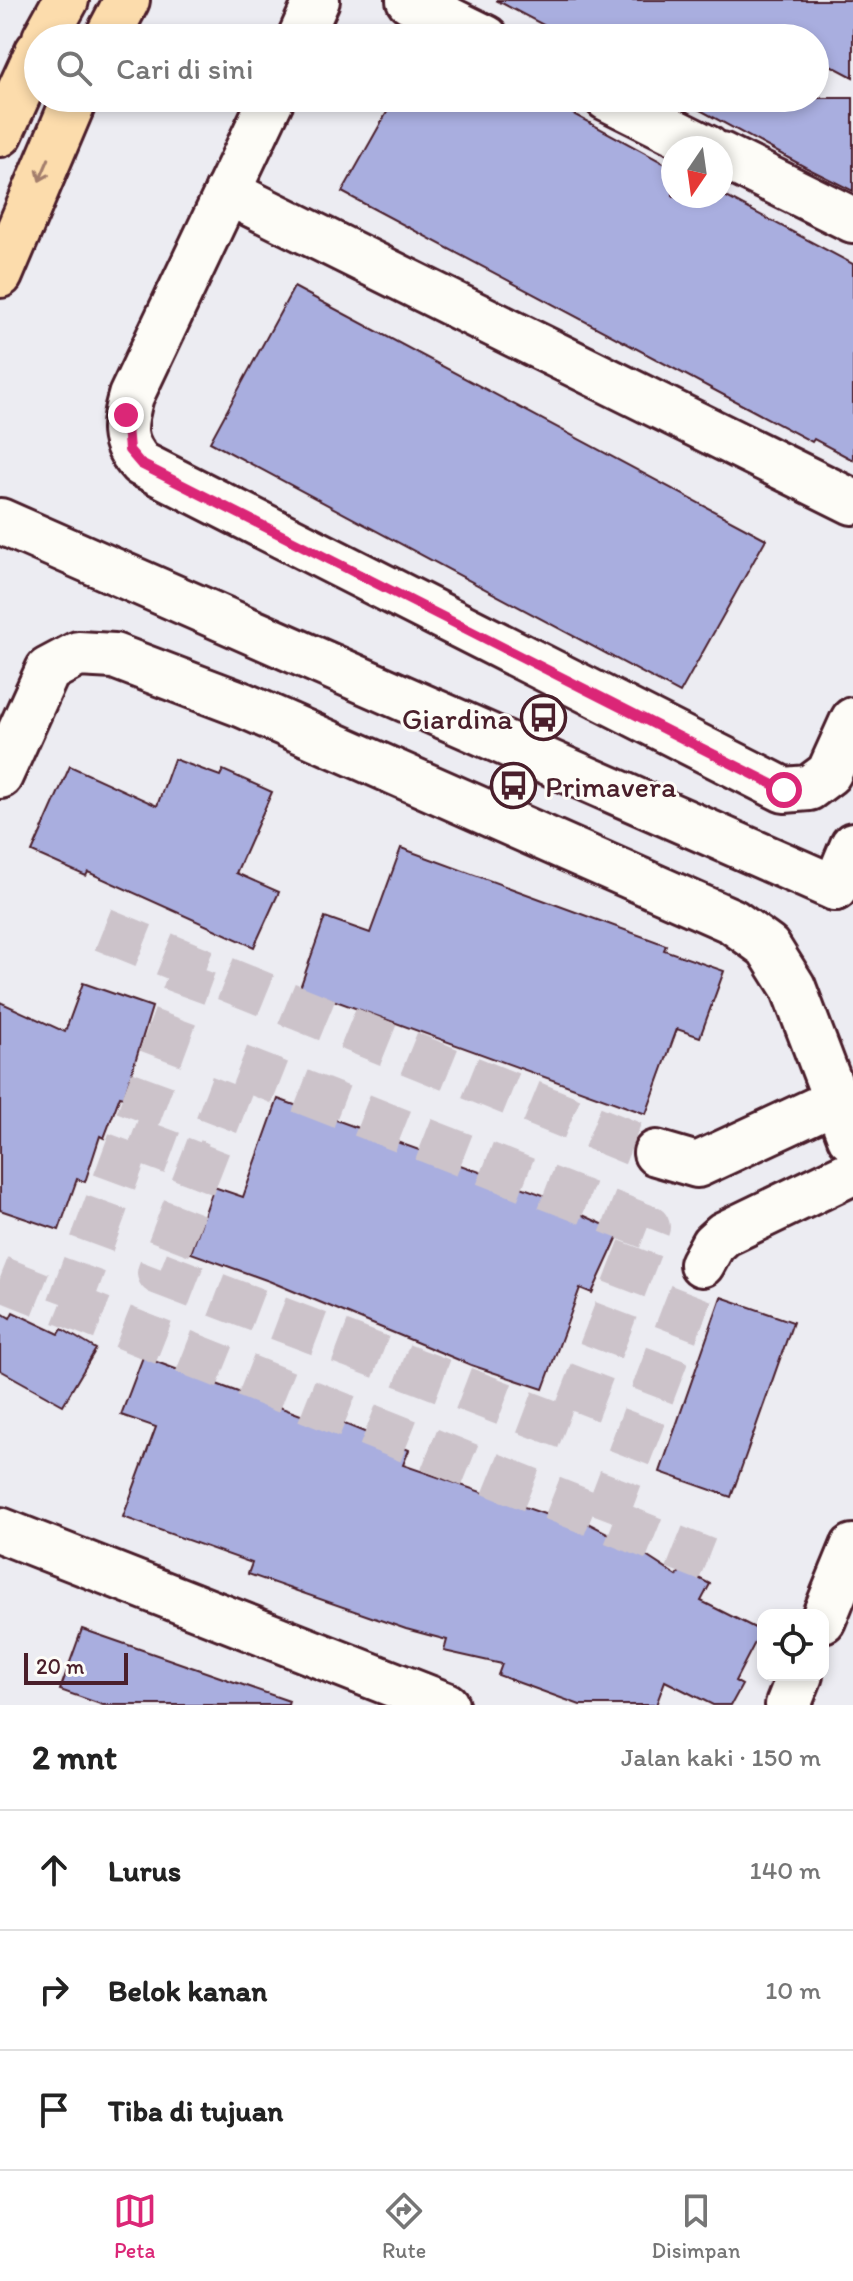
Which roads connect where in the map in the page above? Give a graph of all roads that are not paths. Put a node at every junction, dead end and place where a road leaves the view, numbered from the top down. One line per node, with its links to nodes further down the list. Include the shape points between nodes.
1 (66, 0): 5 (main road)
2 (127, 0): 6 (main road)
3 (317, 0): 7 (street)
4 (409, 0): 8 (street)
5 (53, 24)
6 (114, 24)
7 (306, 24)
8 (458, 24)
9 (24, 82): 13 (main road)
10 (69, 112): 18 (main road, one-way to 18)
11 (265, 112): 16 (street)
12 (635, 112): 14 (street)
13 (0, 134)
14 (683, 136)
15 (733, 161): 17 (street)
16 (227, 192): 19 (street); 21 (street, via 131,396 126,437 141,464 784,790 809,788 829,773)
17 (853, 220)
18 (0, 275)
19 (853, 502)
20 (0, 521): 24 (street)
21 (853, 720)
22 (0, 776): 25 (street, via 48,670 78,654 114,656 243,705 732,921 768,947 793,987)
23 (853, 845): 24 (street)
24 (844, 903)
25 (849, 1138): 26 (street, via 697,1165); 27 (street, via 724,1234)
26 (656, 1153)
27 (702, 1264)
28 (0, 1530): 32 (street)
29 (853, 1547): 30 (street)
30 (828, 1609)
31 (798, 1681): 33 (street)
32 (446, 1705)
33 (788, 1705)

